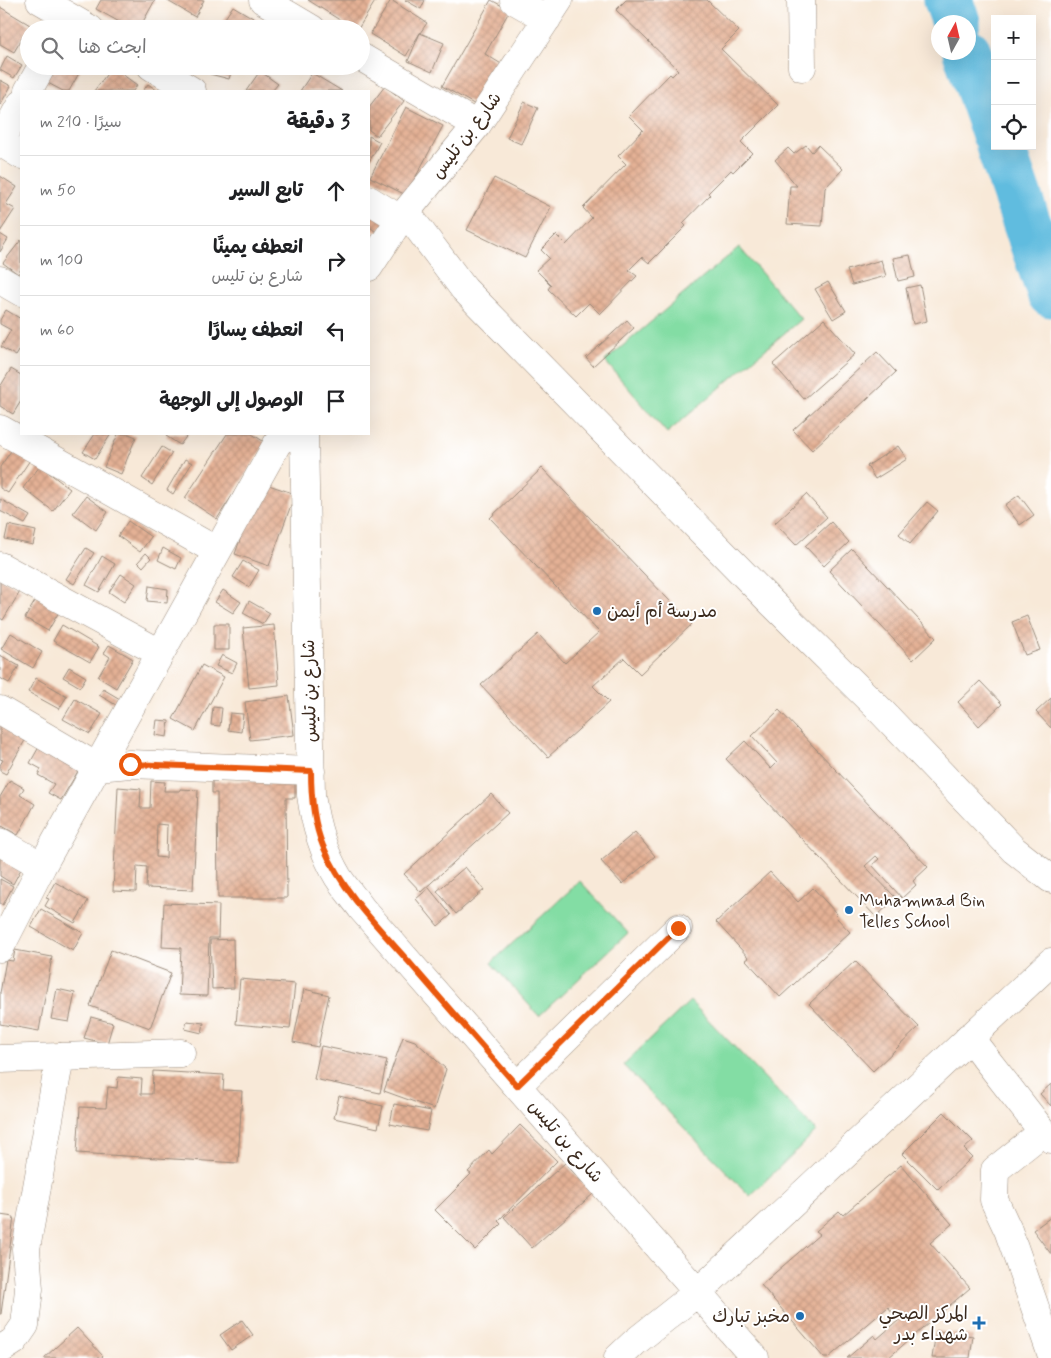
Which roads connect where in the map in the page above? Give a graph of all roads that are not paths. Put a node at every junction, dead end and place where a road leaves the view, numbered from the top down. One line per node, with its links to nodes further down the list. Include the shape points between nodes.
1 (40, 0): 6 (street)
2 (263, 0): 7 (street)
3 (514, 0): 5 (street)
4 (801, 0): 9 (street)
5 (553, 10): 15 (street, شارع بن تليس)
6 (75, 18)
7 (297, 20)
8 (370, 63): 15 (street)
9 (802, 67)
10 (37, 75): 12 (street)
11 (166, 75): 13 (street)
12 (29, 90)
13 (190, 90)
14 (20, 106): 16 (street)
15 (477, 125): 19 (street, شارع بن تليس)
16 (0, 142): 17 (street)
17 (20, 154)
18 (370, 200): 19 (street)
19 (403, 216): 20 (street, شارع بن تليس); 33 (street, via 464,289 1014,850)
20 (370, 266)
21 (0, 280): 22 (street)
22 (20, 291)
23 (0, 429): 25 (street)
24 (290, 435): 25 (street); 30 (street, شارع بن تليس)
25 (217, 551): 27 (street)
26 (0, 566): 27 (street)
27 (160, 653): 29 (street)
28 (0, 710): 29 (street)
29 (97, 767): 30 (street, via 130,764); 32 (street)
30 (311, 771): 41 (street, شارع بن تليس, via 314,817 338,877 362,909)
31 (0, 842): 32 (street)
32 (42, 866): 35 (street)
33 (1051, 879)
34 (678, 928): 41 (street)
35 (0, 948)
36 (1051, 962): 37 (street)
37 (969, 1037): 42 (street); 43 (street)
38 (181, 1053): 39 (street)
39 (60, 1057): 40 (street); 44 (street, via 26,1249 29,1290 25,1325 14,1341)
40 (0, 1059)
41 (517, 1086): 43 (street, شارع بن تليس)
42 (1047, 1136): 45 (street, via 995,1170 994,1200 1008,1230)
43 (698, 1292): 46 (street); 47 (street, شارع بن تليس)
44 (0, 1350)
45 (1051, 1353)
46 (618, 1358)
47 (755, 1358)

